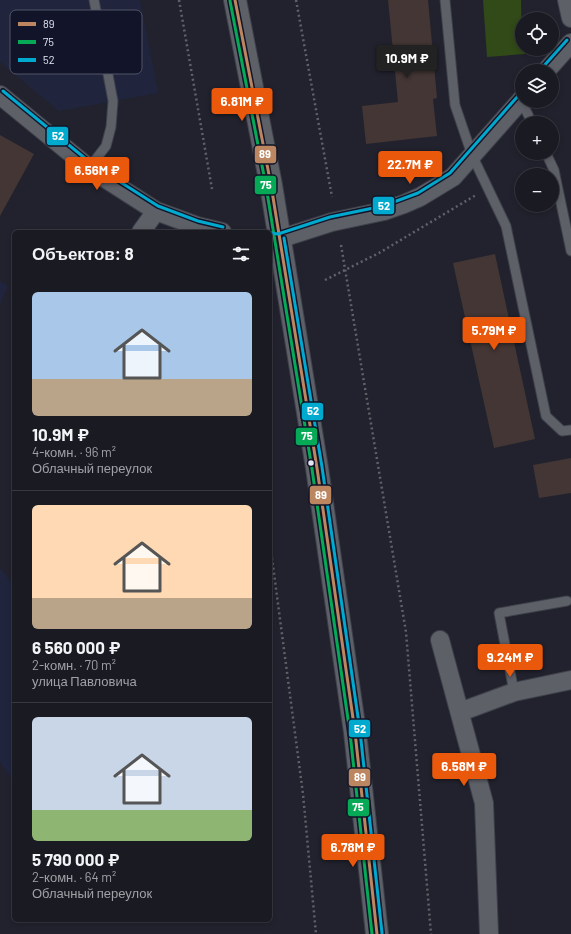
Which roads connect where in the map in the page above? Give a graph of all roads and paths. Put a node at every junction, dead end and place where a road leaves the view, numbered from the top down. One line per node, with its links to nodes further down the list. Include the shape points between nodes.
1 (94, 0): 7 (lane)
2 (179, 0): 18 (path)
3 (235, 0): 23 (main road, via 271,185)
4 (296, 0): 19 (path)
5 (445, 0): 14 (lane, via 455,105)
6 (567, 0): 8 (street)
7 (96, 10)
8 (571, 18)
9 (571, 43): 10 (street)
10 (552, 64)
11 (108, 74): 16 (lane, via 113,101 111,127 106,146)
12 (0, 95): 16 (street)
13 (515, 107): 14 (street)
14 (472, 155): 17 (lane); 23 (street, via 453,177 404,204)
15 (549, 160): 25 (lane, via 554,170)
16 (89, 168): 20 (street)
17 (488, 188): 26 (path, via 379,253); 28 (lane, via 506,226 546,416 562,431)
18 (212, 189)
19 (332, 197)
20 (156, 210): 21 (street); 22 (street)
21 (142, 230)
22 (214, 230)
23 (275, 238): 36 (main road, via 317,468 355,732)
24 (341, 245): 26 (path)
25 (571, 251)
26 (345, 270): 27 (path); 37 (path, via 406,632)
27 (324, 280)
28 (571, 430)
29 (272, 558): 35 (path, via 303,794)
30 (567, 601): 33 (lane, via 499,613)
31 (440, 640): 34 (street)
32 (571, 680): 33 (street)
33 (514, 692): 34 (street)
34 (460, 712): 38 (street, via 484,803)
35 (316, 934)
36 (377, 934)
37 (431, 934)
38 (489, 934)

